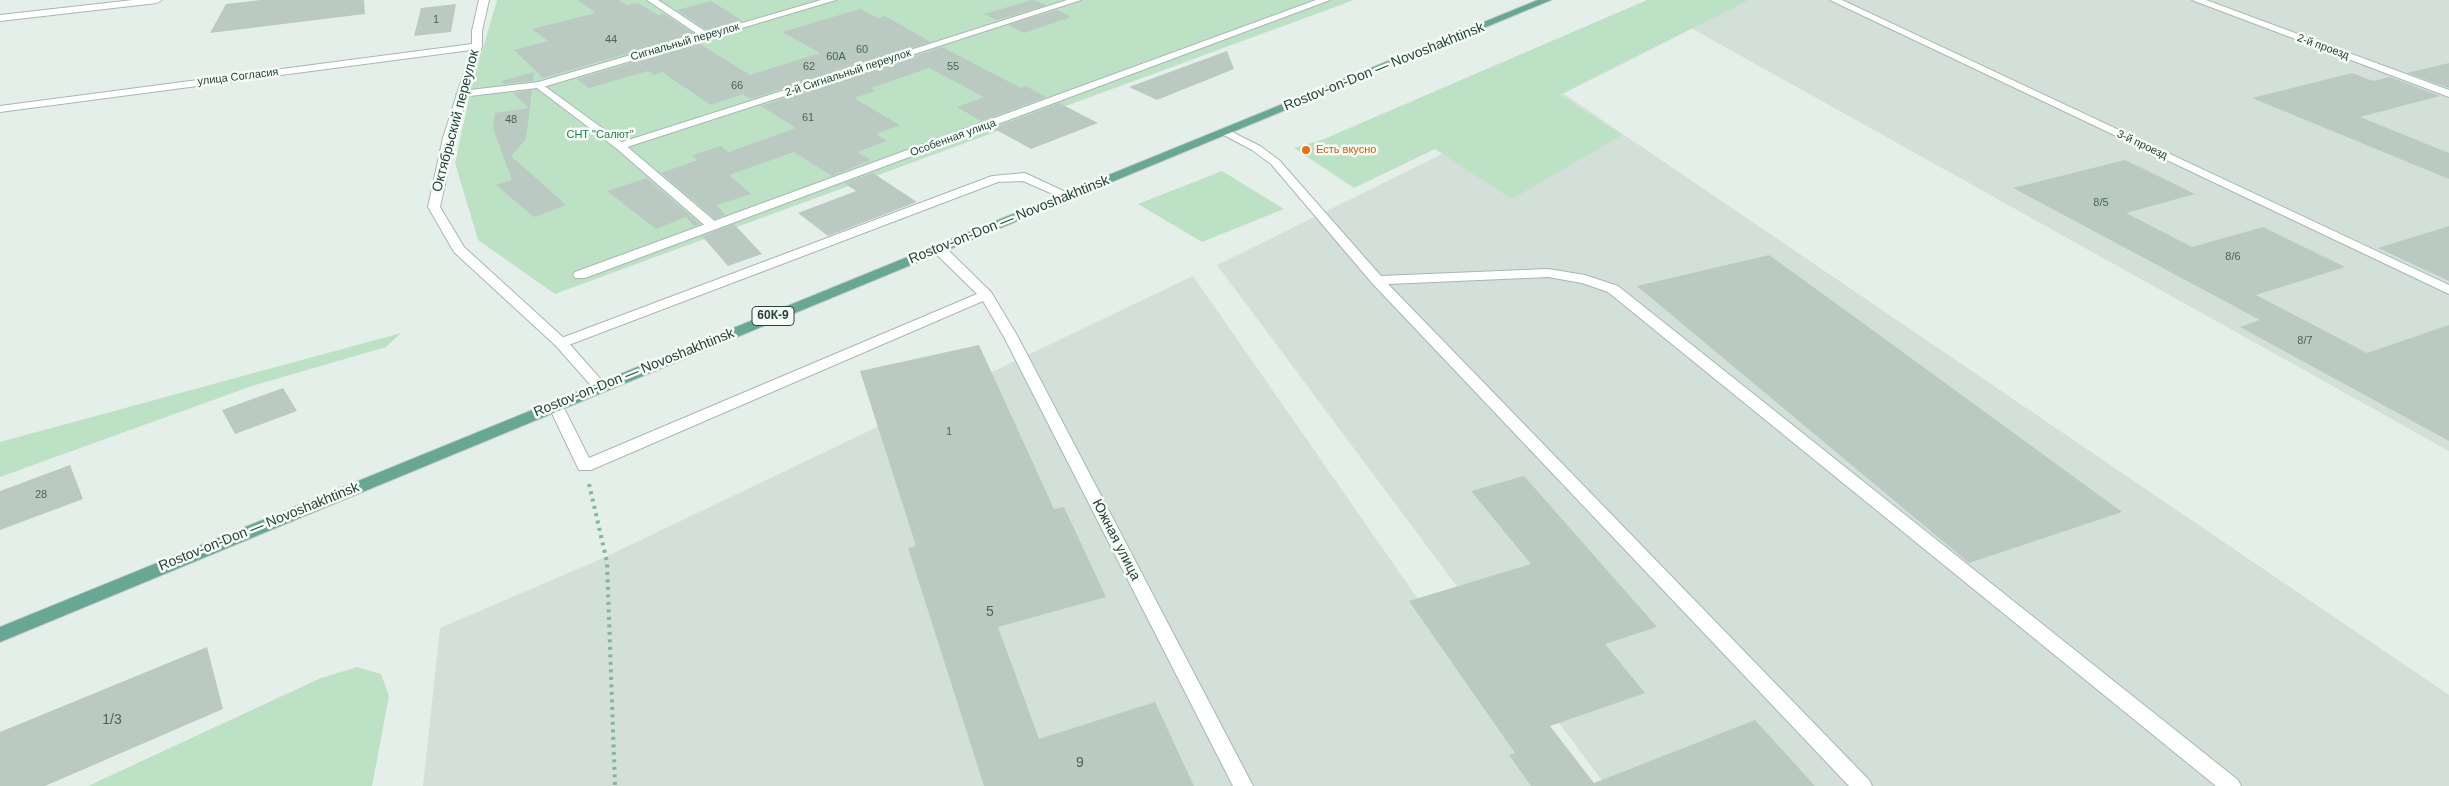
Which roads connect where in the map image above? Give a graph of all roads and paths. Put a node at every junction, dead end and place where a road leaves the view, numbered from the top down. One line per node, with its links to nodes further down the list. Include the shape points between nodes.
1 (156, 0): 10 (street)
2 (484, 0): 12 (street, Октябрьский переулок)
3 (652, 0): 11 (street)
4 (831, 0): 11 (street, Сигнальный переулок)
5 (1076, 0): 18 (street, 2-й Сигнальный переулок)
6 (1325, 0): 20 (street, Особенная улица)
7 (1546, 0): 17 (main road, Rostov-on-Don — Novoshakhtinsk / 60К-9)
8 (1835, 0): 24 (street, 3-й проезд)
9 (2196, 0): 15 (street, 2-й проезд)
10 (0, 18)
11 (706, 36): 13 (street, Сигнальный переулок)
12 (476, 46): 14 (street, Октябрьский переулок); 16 (street, улица Согласия)
13 (539, 85): 14 (street, Сигнальный переулок); 18 (street)
14 (461, 94): 26 (street, Октябрьский переулок, via 434,207 458,249)
15 (2449, 94)
16 (0, 109)
17 (1226, 132): 19 (main road, Rostov-on-Don — Novoshakhtinsk / 60К-9); 23 (street, via 1275,162)
18 (620, 146): 20 (street)
19 (1068, 196): 21 (main road, Rostov-on-Don — Novoshakhtinsk / 60К-9); 26 (street, via 1025,178 996,179)
20 (713, 226): 22 (street, Особенная улица)
21 (939, 249): 25 (street, Южная улица); 27 (main road, Rostov-on-Don — Novoshakhtinsk / 60К-9)
22 (580, 275)
23 (1377, 280): 33 (street); 34 (street, via 1548,273 1585,279 1613,290 1636,305)
24 (2449, 290)
25 (986, 295): 29 (street); 32 (street, Южная улица, via 1011,337)
26 (561, 343): 27 (street, Октябрьский переулок)
27 (600, 387): 28 (main road, Rostov-on-Don — Novoshakhtinsk / 60К-9)
28 (556, 405): 29 (street); 30 (main road, Rostov-on-Don — Novoshakhtinsk / 60К-9)
29 (585, 466): 31 (path, via 607,562)
30 (0, 634)
31 (615, 786)
32 (1243, 786)
33 (1862, 786)
34 (2231, 786)

